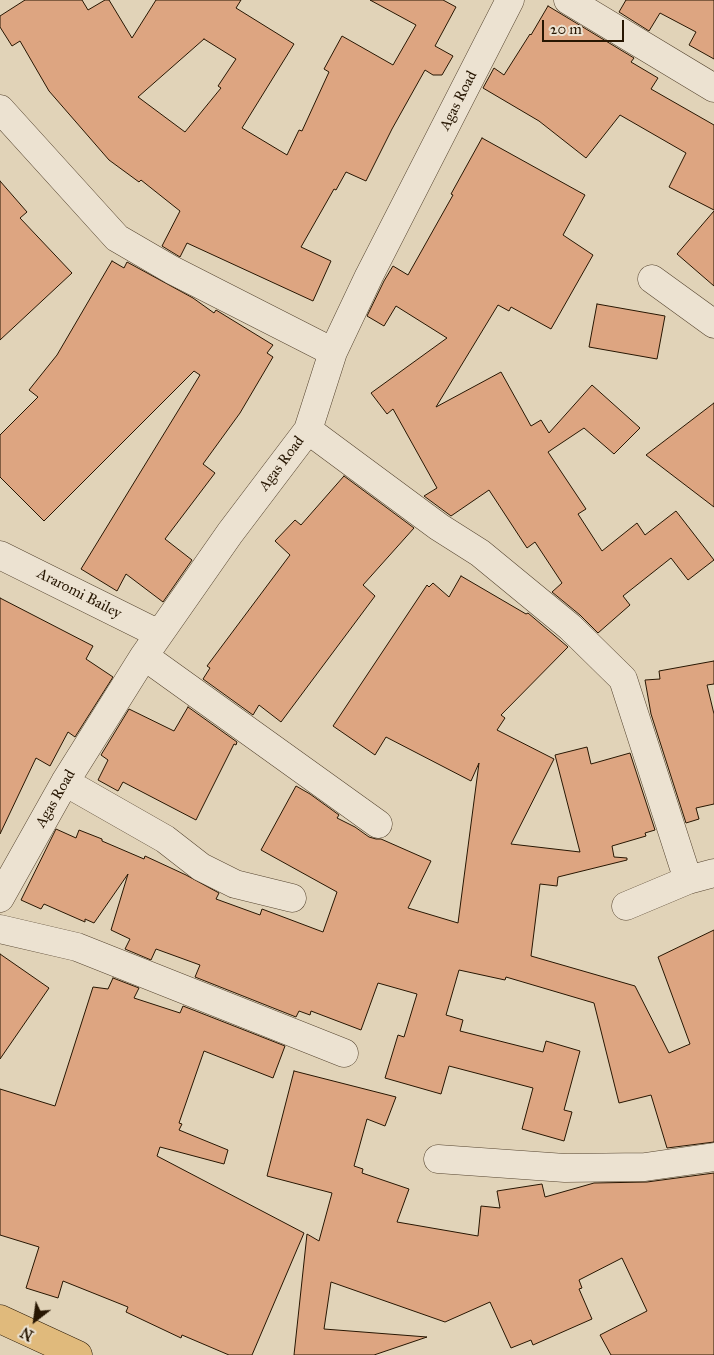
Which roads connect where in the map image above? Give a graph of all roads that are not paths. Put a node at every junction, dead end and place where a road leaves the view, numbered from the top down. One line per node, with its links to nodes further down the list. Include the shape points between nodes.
1 (510, 0): 7 (street, Agas Road)
2 (568, 0): 3 (street)
3 (714, 88)
4 (0, 109): 7 (street, via 118,238 172,270)
5 (652, 279): 6 (street)
6 (714, 324)
7 (333, 352): 8 (street, Agas Road)
8 (308, 430): 10 (street, Agas Road); 14 (street, via 439,527 480,553 570,627 623,680)
9 (0, 555): 10 (street, Araromi Bailey)
10 (151, 645): 11 (street, Agas Road); 12 (street, Araromi Bailey)
11 (65, 782): 15 (street, Agas Road); 16 (street, via 165,838 201,867 235,884)
12 (378, 824)
13 (714, 873): 14 (street)
14 (688, 880): 17 (street)
15 (0, 898)
16 (292, 898)
17 (626, 906)
18 (0, 929): 19 (street, via 77,947)
19 (344, 1053)
20 (714, 1157): 21 (street, via 645,1167 566,1168)
21 (438, 1159)
22 (0, 1320): 23 (main road)
23 (78, 1355)

